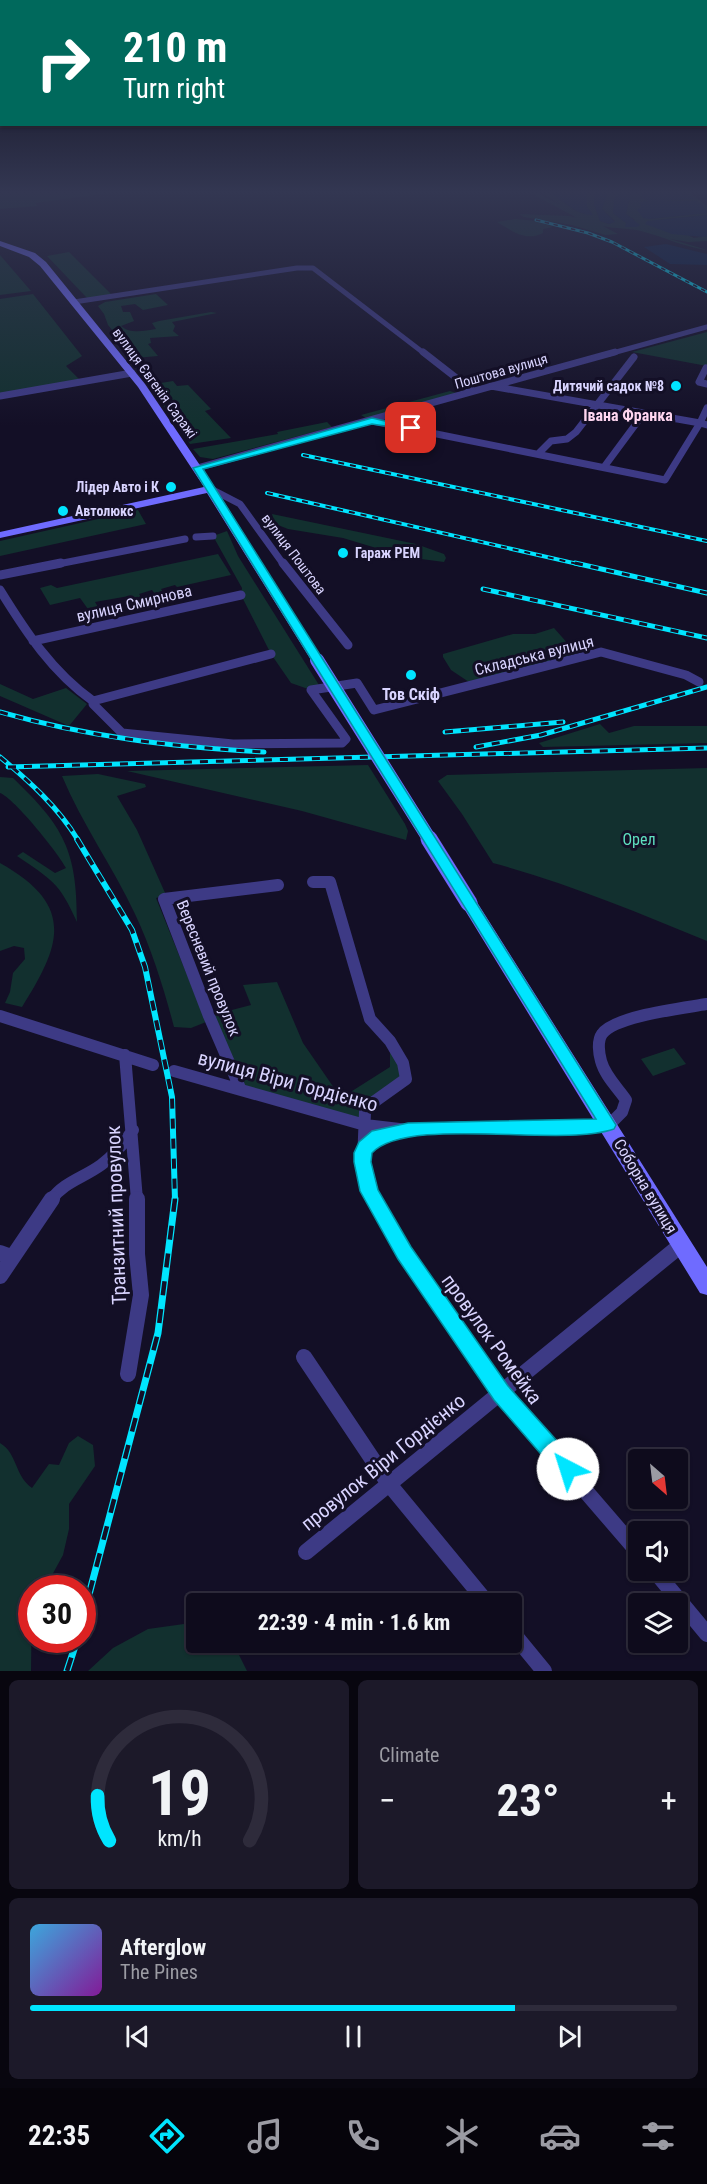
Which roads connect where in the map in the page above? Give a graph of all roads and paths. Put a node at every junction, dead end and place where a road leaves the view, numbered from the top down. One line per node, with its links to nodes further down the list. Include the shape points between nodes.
1 (48, 270): 4 (main road, вулиця Євгенія Саражі)
2 (284, 270): 4 (street)
3 (317, 270): 11 (street)
4 (74, 302): 8 (main road, вулиця Євгенія Саражі)
5 (707, 327): 10 (street, Поштова вулиця)
6 (634, 357): 13 (street)
7 (706, 368): 9 (street, via 699,382)
8 (132, 373): 12 (street); 20 (main road, вулиця Євгенія Саражі)
9 (707, 384)
10 (491, 386): 11 (street, Поштова вулиця); 13 (street)
11 (473, 391): 16 (street, Поштова вулиця)
12 (0, 396)
13 (597, 405): 15 (street); 18 (street, via 576,432 567,439 551,441)
14 (707, 408): 17 (street)
15 (644, 413): 17 (street); 19 (street)
16 (372, 421): 18 (street); 20 (street, Поштова вулиця)
17 (704, 424): 19 (street, via 665,480)
18 (539, 453): 19 (street)
19 (604, 467)
20 (197, 468): 21 (main road, вулиця Євгенія Саражі)
21 (210, 489): 22 (main road); 30 (street, вулиця Поштова, via 240,504); 32 (main road, вулиця Євгенія Саражі)
22 (0, 535)
23 (213, 536): 24 (street)
24 (196, 537)
25 (185, 539): 26 (street)
26 (0, 575)
27 (0, 590): 29 (street)
28 (241, 595): 29 (street, вулиця Смирнова)
29 (33, 641): 34 (street, via 77,691)
30 (348, 645)
31 (272, 654): 34 (street)
32 (317, 660): 44 (main road, Соборна вулиця, bridge)
33 (699, 682): 34 (street, Складська вулиця, via 601,652 374,710 357,683 311,690 346,739 342,743 233,744 122,733)
34 (93, 701)
35 (313, 882): 43 (street, via 330,882 370,1019 403,1063 406,1079 367,1109)
36 (278, 885): 42 (street, Вересневий провулок, via 164,899)
37 (707, 1004): 44 (street, via 654,1013 609,1027 602,1034 602,1063 626,1100 625,1109)
38 (0, 1016): 39 (street)
39 (125, 1054): 40 (street); 45 (street, Транзитний провулок)
40 (153, 1065)
41 (174, 1071): 42 (street, вулиця Віри Гордієнко)
42 (240, 1088): 43 (street, вулиця Віри Гордієнко)
43 (365, 1125): 46 (street, вулиця Віри Гордієнко); 47 (street, провулок Ромейка)
44 (608, 1125): 46 (street, вулиця Віри Гордієнко); 48 (main road, Соборна вулиця)
45 (133, 1130): 49 (street, via 101,1165 59,1188); 53 (street, Транзитний провулок, via 141,1295)
46 (408, 1130): 47 (street, via 378,1136)
47 (363, 1153): 54 (street, провулок Ромейка, via 369,1191 384,1219)
48 (681, 1245): 51 (main road, Соборна вулиця); 54 (street, провулок Віри Гордієнко)
49 (6, 1255): 50 (street)
50 (0, 1276)
51 (707, 1286)
52 (304, 1357): 55 (street)
53 (128, 1374)
54 (501, 1393): 55 (street, провулок Віри Гордієнко); 56 (street, провулок Ромейка)
55 (388, 1484): 57 (street, провулок Віри Гордієнко); 59 (street)
56 (628, 1540)
57 (306, 1552)
58 (663, 1581): 60 (street)
59 (479, 1593)
60 (707, 1634)
61 (522, 1644): 62 (street)
62 (544, 1671)

